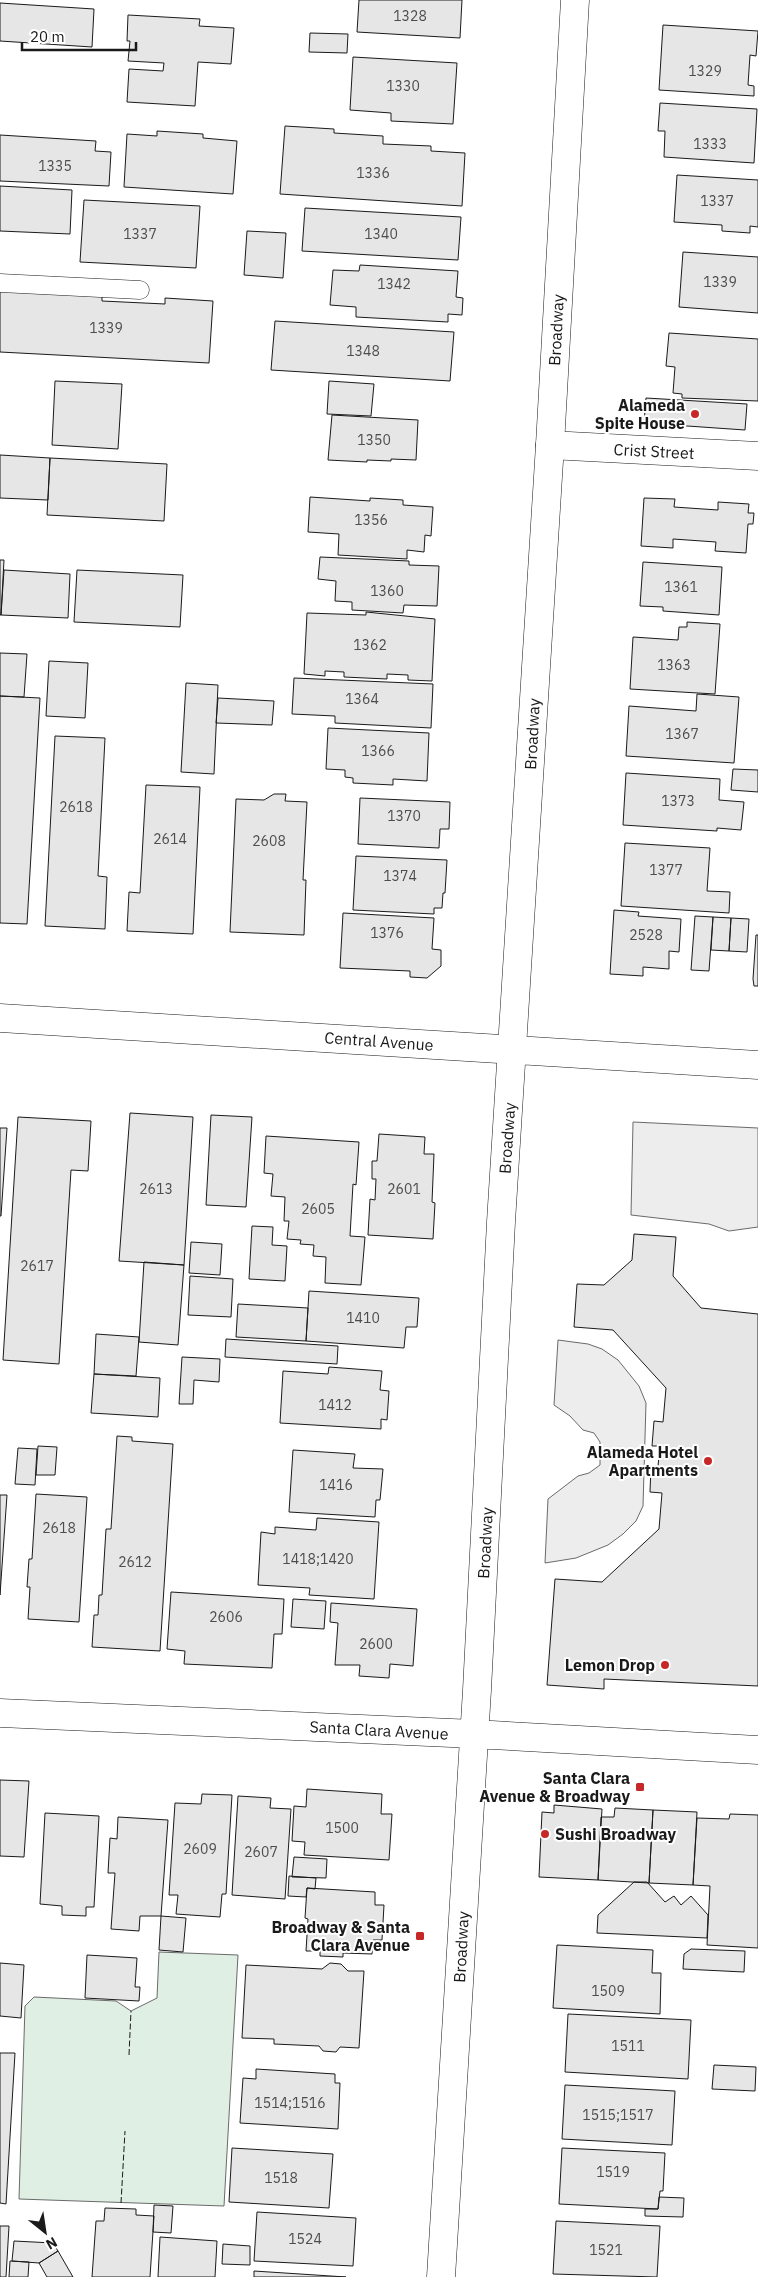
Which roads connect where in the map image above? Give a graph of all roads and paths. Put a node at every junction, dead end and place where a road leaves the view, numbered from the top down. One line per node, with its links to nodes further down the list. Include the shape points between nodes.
1 (575, 0): 4 (street, Broadway)
2 (0, 282): 3 (lane)
3 (140, 290)
4 (550, 445): 5 (street, Crist Street); 7 (street, Broadway)
5 (758, 456)
6 (0, 1018): 7 (street, Central Avenue)
7 (513, 1050): 8 (street, Central Avenue); 10 (street, Broadway)
8 (758, 1065)
9 (0, 1713): 10 (street, Santa Clara Avenue)
10 (474, 1734): 11 (street, Santa Clara Avenue); 12 (street, Broadway)
11 (758, 1750)
12 (441, 2277)

